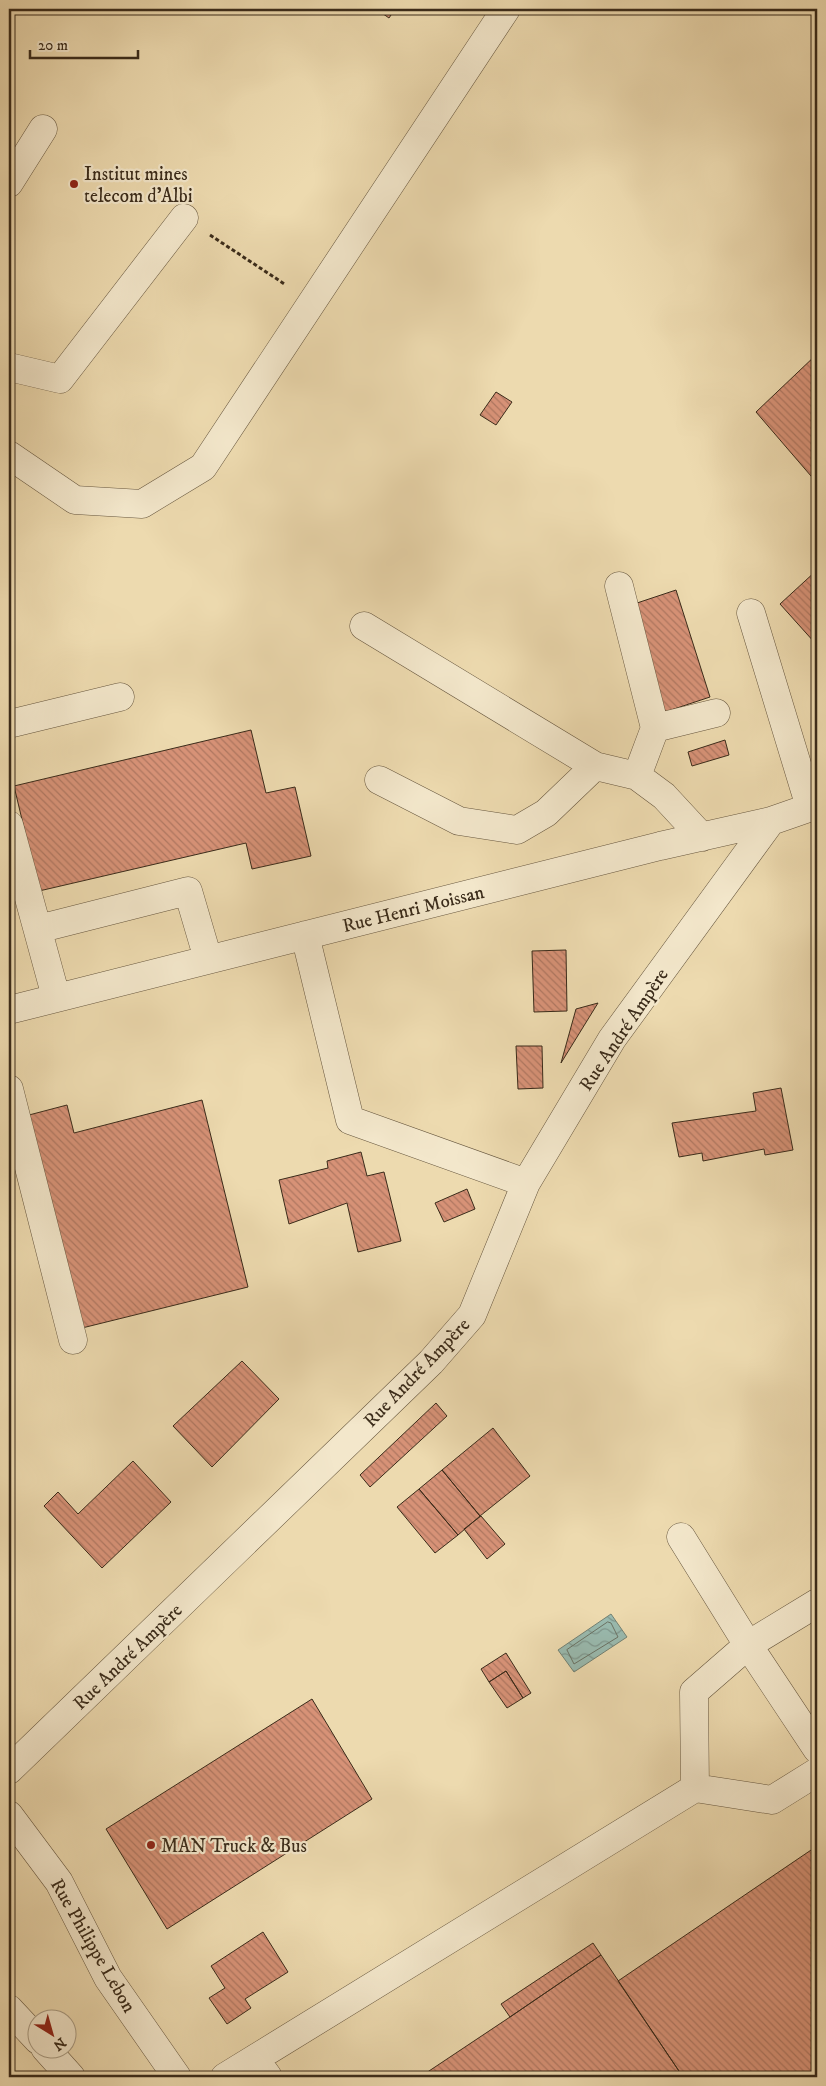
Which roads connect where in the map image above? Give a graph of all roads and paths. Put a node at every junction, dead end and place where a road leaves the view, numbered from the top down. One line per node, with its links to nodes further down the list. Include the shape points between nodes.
1 (506, 9): 5 (street)
2 (43, 129): 3 (street)
3 (9, 183)
4 (184, 218): 5 (path); 6 (street, via 60,379)
5 (313, 302): 7 (street, via 203,467 142,504 75,500)
6 (9, 367)
7 (9, 455)
8 (619, 586): 14 (street)
9 (751, 613): 18 (street)
10 (364, 626): 15 (street)
11 (120, 697): 13 (street)
12 (716, 713): 14 (street)
13 (9, 724)
14 (655, 728): 16 (street)
15 (595, 766): 16 (street); 17 (street, via 546,812 516,830 459,821)
16 (637, 776): 21 (street, via 664,796)
17 (379, 780)
18 (813, 806): 19 (street, Rue Henri Moissan)
19 (771, 821): 21 (street, Rue Henri Moissan); 28 (street, Rue André Ampère, via 612,1039)
20 (9, 825): 22 (street)
21 (702, 837): 23 (street, Rue Henri Moissan)
22 (38, 929): 24 (street, via 188,891); 25 (street)
23 (305, 935): 24 (street, Rue Henri Moissan); 28 (street, via 350,1120)
24 (208, 959): 25 (street, Rue Henri Moissan)
25 (56, 997): 26 (street, Rue Henri Moissan)
26 (9, 1010)
27 (9, 1089): 29 (street)
28 (526, 1183): 34 (street, Rue André Ampère, via 472,1315 431,1362)
29 (73, 1340)
30 (681, 1537): 32 (street)
31 (817, 1603): 32 (street)
32 (748, 1645): 33 (street); 36 (street, via 694,1692)
33 (817, 1749)
34 (9, 1770)
35 (817, 1772): 36 (street, via 772,1800)
36 (696, 1788): 41 (street)
37 (9, 1815): 43 (street, Rue Philippe Lebon, via 60,1882 108,1978)
38 (9, 2009): 39 (street)
39 (28, 2029)
40 (54, 2058): 42 (street)
41 (262, 2068): 44 (street)
42 (72, 2077)
43 (177, 2077)
44 (225, 2077)

